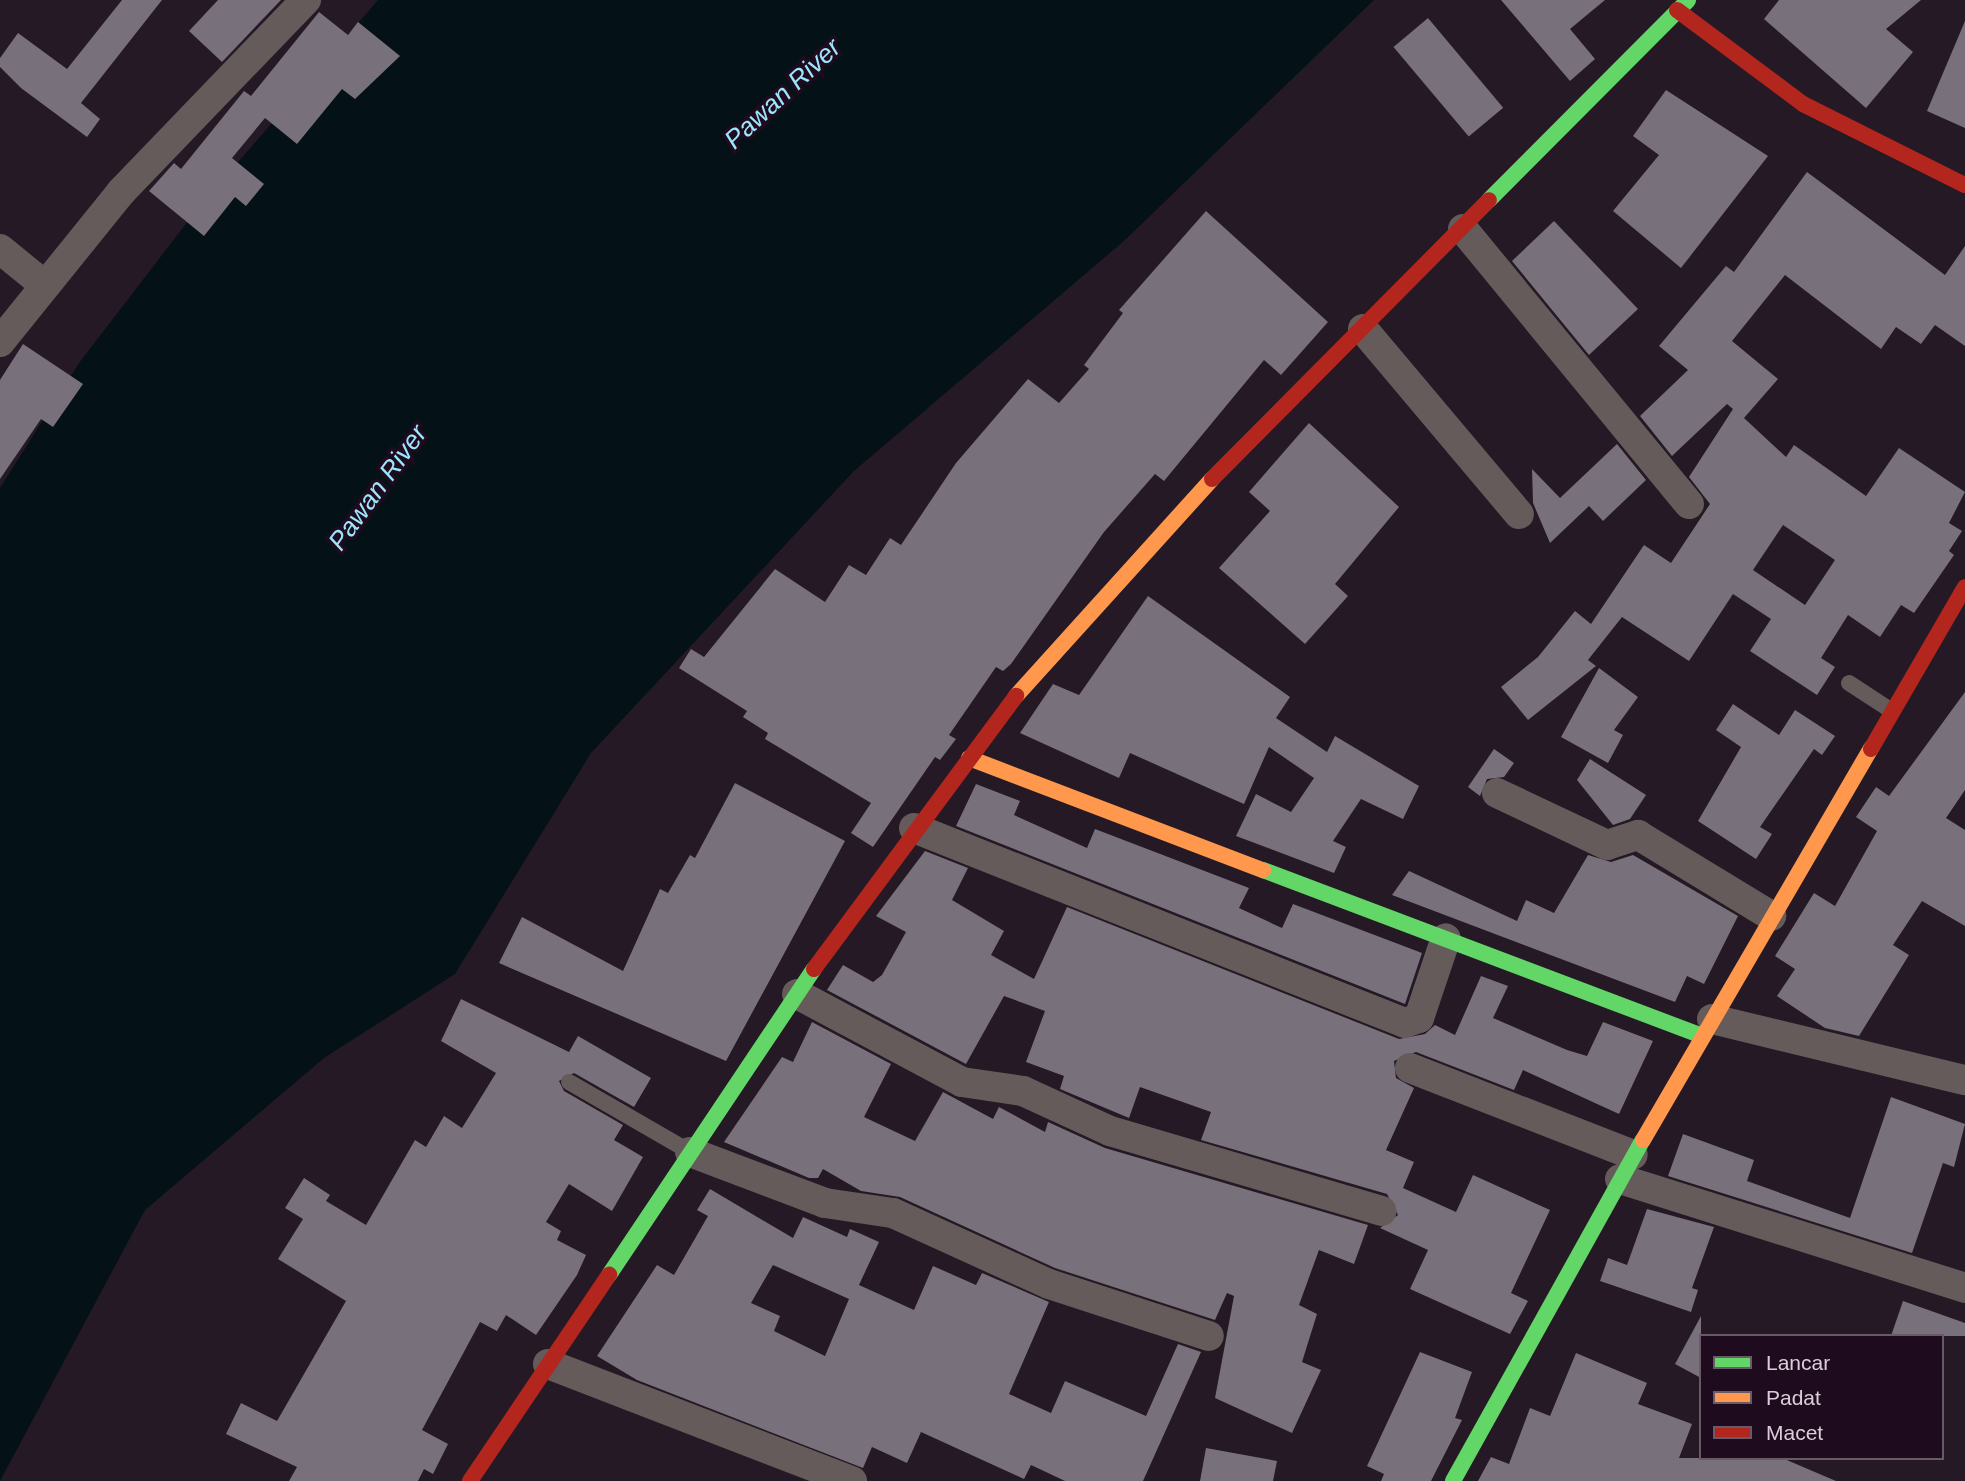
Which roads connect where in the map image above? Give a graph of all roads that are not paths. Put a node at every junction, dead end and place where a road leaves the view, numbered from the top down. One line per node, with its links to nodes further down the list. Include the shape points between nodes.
1 (297, 3): 6 (street)
2 (1683, 5): 3 (street, via 1803,104); 4 (street)
3 (1965, 184)
4 (1463, 229): 7 (street); 9 (street)
5 (0, 249): 6 (street)
6 (43, 284): 8 (street)
7 (1363, 329): 10 (street); 14 (street, via 1171,520 1055,646)
8 (0, 342)
9 (1689, 504)
10 (1519, 514)
11 (1965, 587): 13 (street)
12 (1849, 683): 13 (lane)
13 (1892, 711): 17 (street)
14 (969, 758): 16 (street); 18 (street)
15 (1497, 793): 17 (street, via 1607,845 1638,835)
16 (914, 828): 18 (street, via 1405,1023 1419,1018); 19 (street)
17 (1771, 916): 20 (street)
18 (1446, 938): 20 (street)
19 (797, 994): 24 (street); 26 (street, via 962,1082 1023,1091 1110,1131)
20 (1707, 1028): 22 (street); 25 (street)
21 (1410, 1068): 25 (street)
22 (1965, 1080)
23 (569, 1082): 24 (lane)
24 (690, 1152): 28 (street, via 825,1203 893,1213 1039,1280); 29 (street)
25 (1627, 1167): 27 (street); 32 (street)
26 (1381, 1211)
27 (1965, 1288)
28 (1209, 1336)
29 (548, 1364): 30 (street); 31 (street)
30 (470, 1481)
31 (852, 1481)
32 (1453, 1481)

